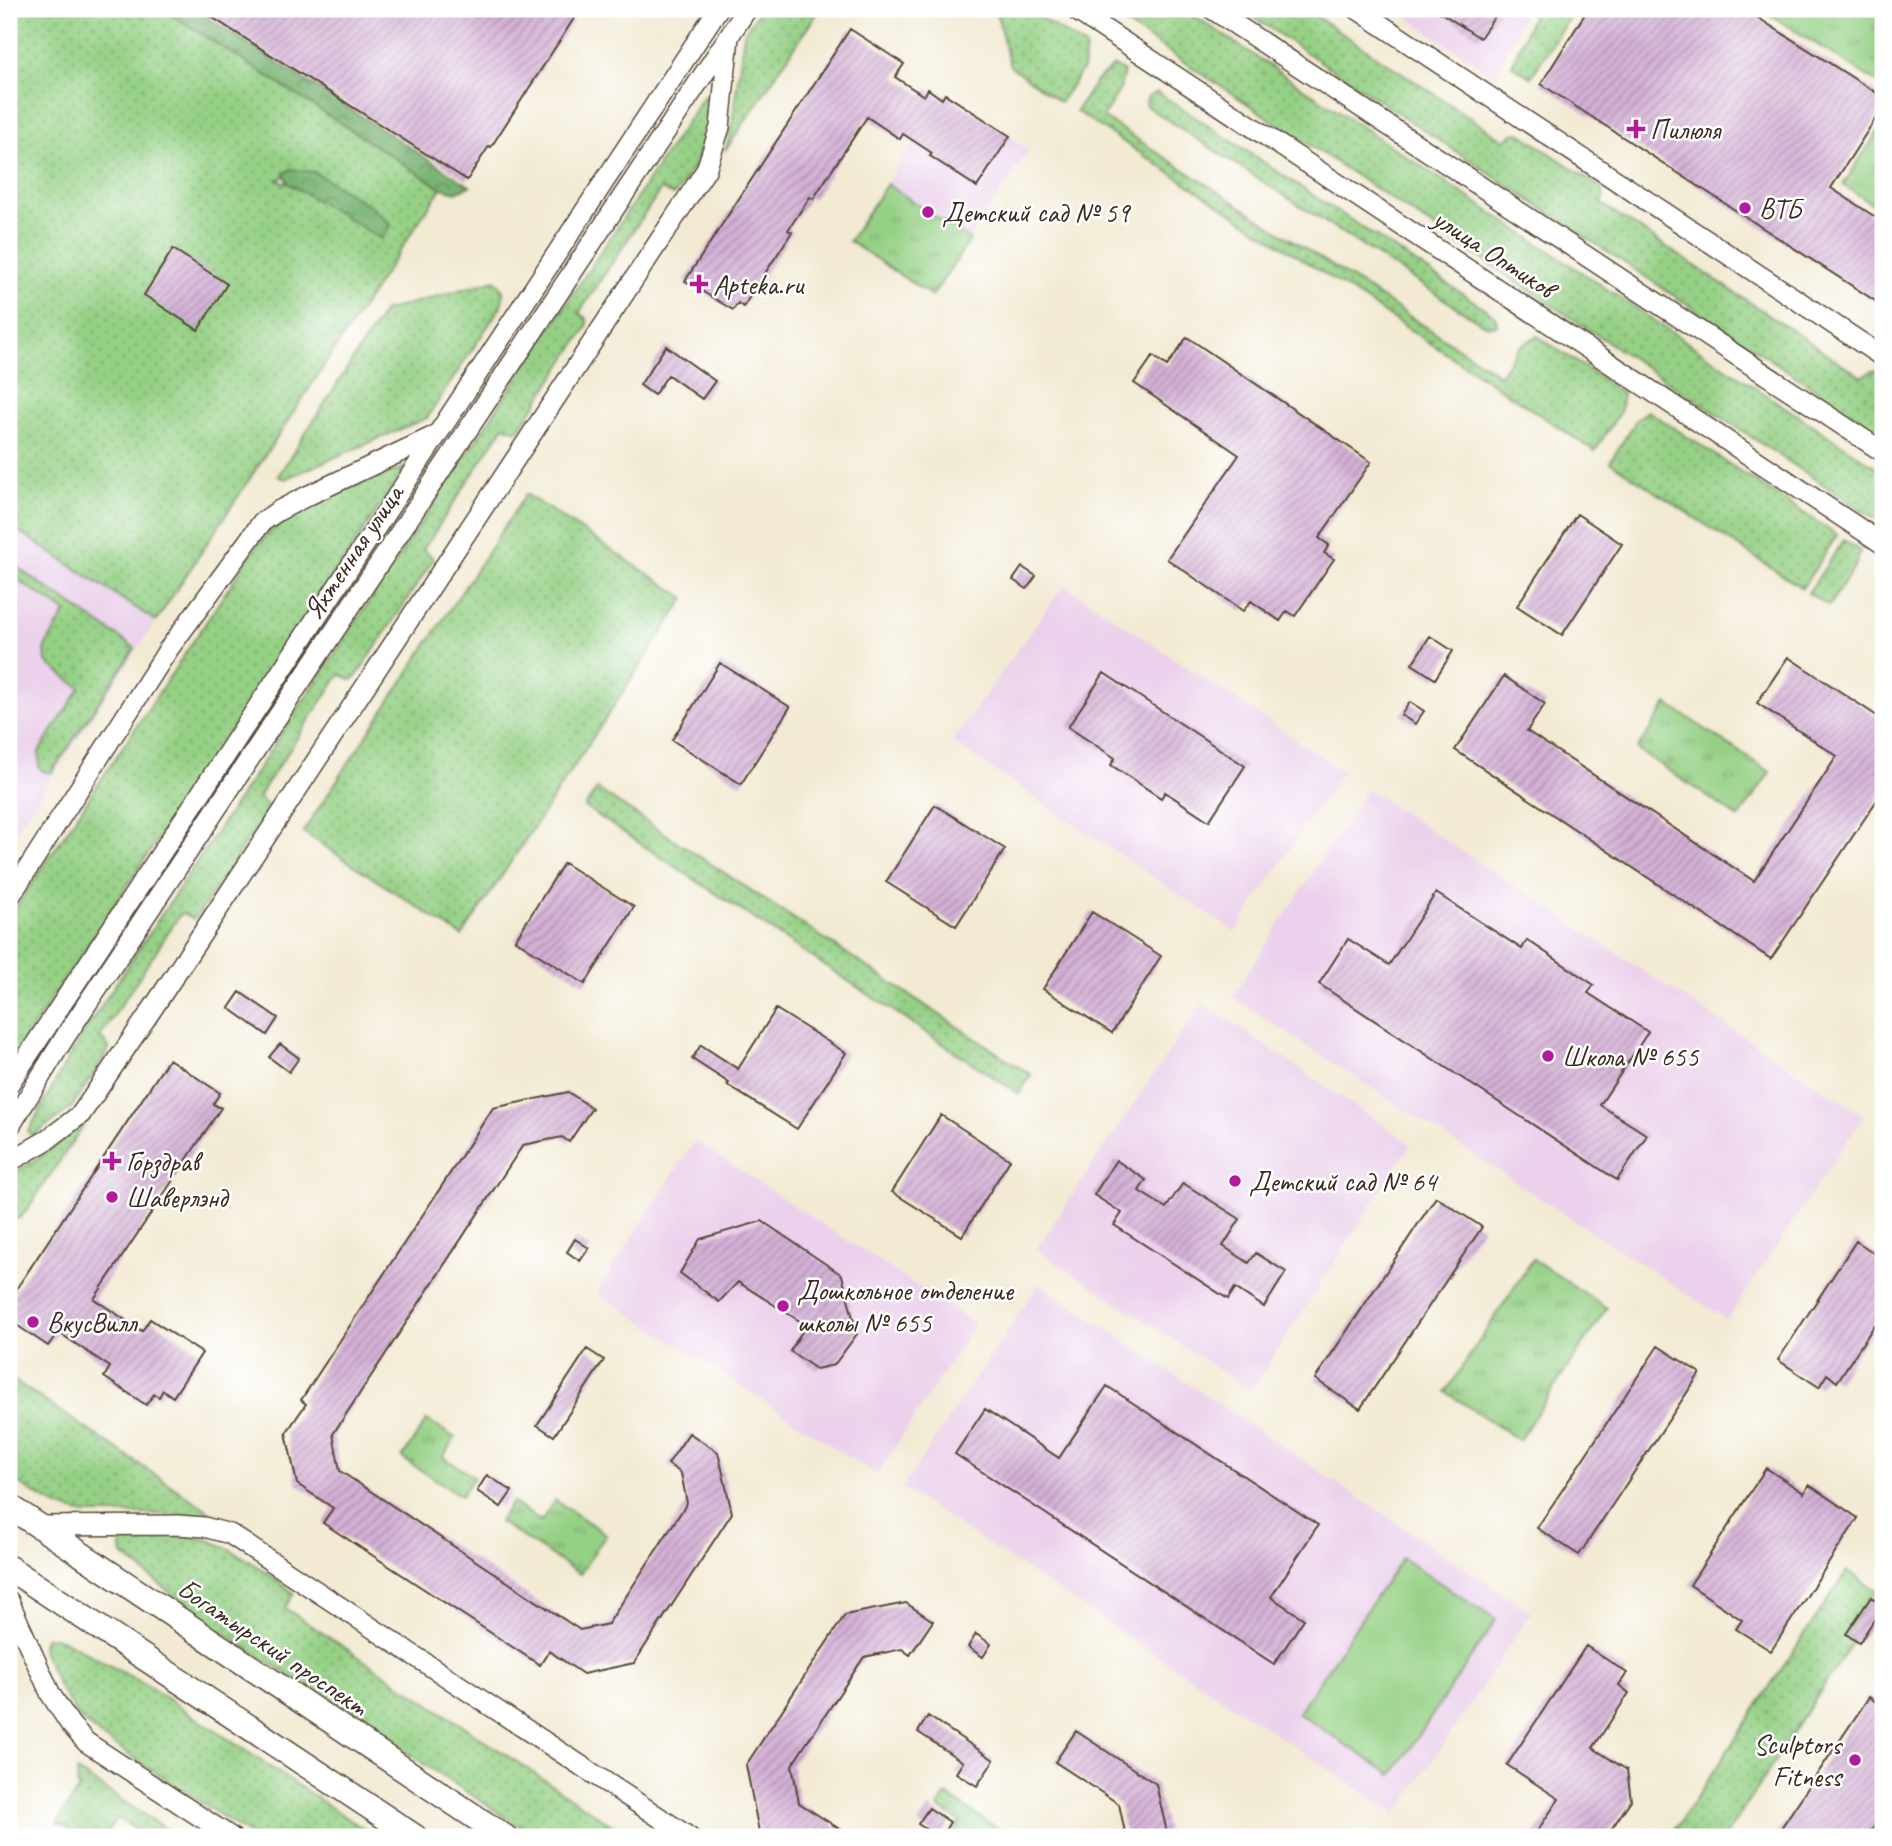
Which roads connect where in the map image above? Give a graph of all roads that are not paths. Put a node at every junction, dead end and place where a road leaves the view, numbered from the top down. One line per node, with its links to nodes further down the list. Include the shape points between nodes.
1 (718, 9): 8 (street, Яхтенная улица)
2 (747, 9): 6 (street, Яхтенная улица)
3 (1074, 9): 10 (street, улица Оптиков)
4 (1212, 9): 9 (street, улица Оптиков)
5 (1357, 9): 7 (street)
6 (729, 37): 13 (street, Яхтенная улица); 14 (street, via 719,127 706,170 81,1114)
7 (1883, 357)
8 (436, 435): 11 (street, via 262,522 168,650); 12 (street, Яхтенная улица)
9 (1883, 452)
10 (1883, 544)
11 (9, 898)
12 (9, 1084)
13 (9, 1128)
14 (9, 1161)
15 (9, 1506): 16 (main road, Богатырский проспект)
16 (39, 1526): 21 (main road, Богатырский проспект); 22 (street, via 178,1525 230,1534)
17 (9, 1568): 20 (main road)
18 (9, 1601): 19 (street, via 51,1695 86,1742)
19 (231, 1837)
20 (415, 1837)
21 (505, 1837)
22 (689, 1837)

